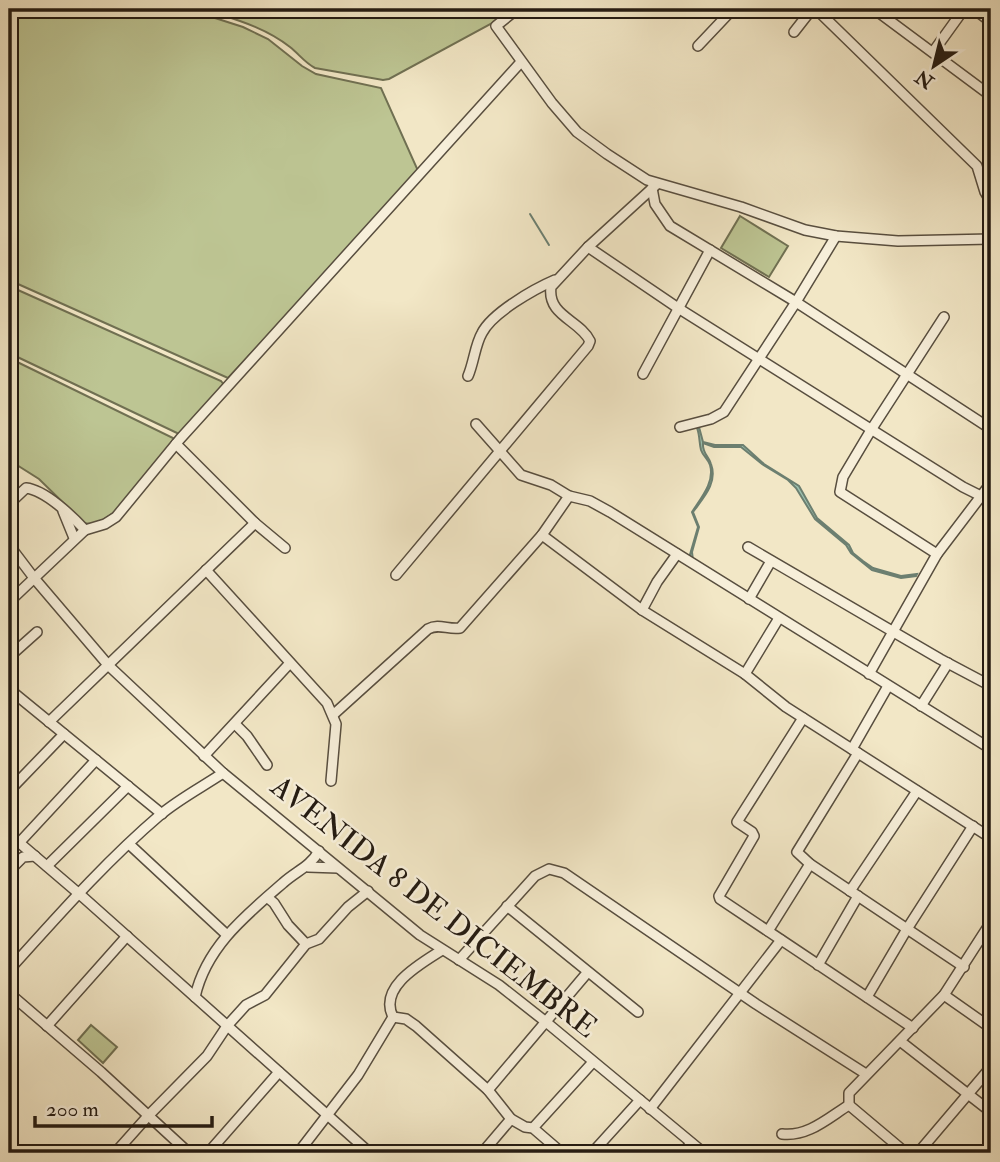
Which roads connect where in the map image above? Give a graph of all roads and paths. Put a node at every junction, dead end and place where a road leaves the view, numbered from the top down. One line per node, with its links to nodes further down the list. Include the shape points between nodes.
1 (517, 9): 11 (street, via 496,26)
2 (733, 9): 9 (street)
3 (814, 9): 8 (street); 14 (street, via 977,166)
4 (874, 9): 10 (street)
5 (964, 9): 10 (street)
6 (974, 9): 7 (street)
7 (991, 22)
8 (794, 32)
9 (698, 46)
10 (933, 52): 12 (street)
11 (521, 62): 15 (street, via 577,132); 33 (street)
12 (991, 96)
13 (991, 171): 14 (street)
14 (984, 184): 16 (street)
15 (655, 186): 17 (street); 19 (street); 20 (street, via 655,204 664,220)
16 (991, 202)
17 (836, 236): 18 (street, via 898,241); 22 (street)
18 (991, 239)
19 (588, 247): 21 (street); 23 (street)
20 (709, 250): 22 (street); 23 (street)
21 (555, 280): 28 (street, via 508,307 484,329); 34 (street, via 551,300 589,343)
22 (796, 302): 25 (street); 26 (street)
23 (678, 308): 25 (street); 27 (street)
24 (944, 317): 26 (street)
25 (759, 359): 30 (street, via 724,412); 31 (street)
26 (908, 373): 31 (street); 32 (street)
27 (643, 374)
28 (468, 376)
29 (477, 425): 34 (street)
30 (680, 427)
31 (871, 429): 37 (street, via 963,488); 48 (street, via 843,477 840,492)
32 (991, 429)
33 (176, 444): 40 (street); 41 (street, via 116,517)
34 (501, 450): 36 (street, via 521,475); 51 (street)
35 (991, 483): 37 (street)
36 (569, 496): 42 (street); 47 (street, via 590,501)
37 (985, 496): 48 (street)
38 (9, 504): 39 (street, via 26,488)
39 (63, 510): 41 (street); 43 (street)
40 (255, 523): 46 (street); 50 (street)
41 (85, 530): 43 (street)
42 (542, 535): 55 (street); 69 (street, via 460,628 428,629)
43 (74, 538): 52 (street)
44 (9, 545): 52 (street, AVENIDA 8 DE DICIEMBRE)
45 (748, 547): 49 (street)
46 (285, 548)
47 (677, 554): 53 (street); 55 (street)
48 (937, 554): 57 (street)
49 (771, 561): 53 (street); 57 (street)
50 (206, 570): 60 (street); 62 (street)
51 (396, 575)
52 (34, 578): 54 (street); 62 (street, AVENIDA 8 DE DICIEMBRE)
53 (749, 599): 56 (street)
54 (9, 602)
55 (642, 610): 63 (street)
56 (779, 618): 63 (street); 64 (street)
57 (892, 631): 61 (street); 64 (street)
58 (37, 632): 59 (street)
59 (9, 657)
60 (290, 663): 69 (street, via 320,693); 72 (street)
61 (948, 663): 65 (street); 68 (street)
62 (108, 666): 71 (street); 76 (street, AVENIDA 8 DE DICIEMBRE)
63 (745, 674): 70 (street)
64 (869, 674): 66 (street)
65 (991, 685)
66 (888, 686): 68 (street); 75 (street)
67 (9, 689): 71 (street)
68 (921, 706): 74 (street)
69 (334, 715): 80 (street)
70 (803, 718): 75 (street); 104 (street, via 737,822 754,836 719,896)
71 (49, 722): 73 (street)
72 (235, 724): 76 (street); 78 (street)
73 (65, 734): 77 (street); 82 (street)
74 (991, 749)
75 (855, 751): 83 (street); 92 (street, via 797,850)
76 (204, 756): 79 (street, AVENIDA 8 DE DICIEMBRE)
77 (96, 760): 81 (street); 88 (street)
78 (267, 765)
79 (223, 773): 84 (street); 90 (street, AVENIDA 8 DE DICIEMBRE)
80 (331, 781)
81 (128, 786): 84 (street); 93 (street)
82 (9, 791)
83 (917, 791): 85 (street); 99 (street)
84 (162, 814): 89 (street)
85 (973, 826): 87 (street); 103 (street)
86 (9, 834): 88 (street)
87 (991, 838)
88 (19, 843): 91 (street)
89 (129, 844): 98 (street); 105 (street)
90 (319, 851): 94 (street); 95 (street, AVENIDA 8 DE DICIEMBRE)
91 (35, 856): 93 (street); 96 (street, via 23,858)
92 (810, 864): 99 (street); 104 (street)
93 (47, 866): 98 (street)
94 (308, 867): 95 (street); 100 (street)
95 (340, 869): 97 (street, AVENIDA 8 DE DICIEMBRE)
96 (9, 871)
97 (368, 891): 108 (street, via 319,939); 109 (street, AVENIDA 8 DE DICIEMBRE)
98 (79, 893): 106 (street); 113 (street)
99 (854, 894): 103 (street); 111 (street)
100 (268, 898): 105 (street); 108 (street)
101 (507, 906): 110 (street); 114 (street); 116 (street, via 535,876 549,869 564,873)
102 (991, 922): 112 (street)
103 (907, 929): 112 (street); 119 (street)
104 (768, 931): 107 (street)
105 (227, 935): 118 (street, via 199,976)
106 (127, 936): 118 (street); 123 (street)
107 (781, 940): 111 (street); 116 (street)
108 (306, 944): 124 (street, via 265,995 249,1002)
109 (442, 950): 110 (street, AVENIDA 8 DE DICIEMBRE); 121 (street, via 390,994)
110 (459, 960): 122 (street, AVENIDA 8 DE DICIEMBRE)
111 (818, 965): 119 (street)
112 (964, 967): 117 (street)
113 (9, 970)
114 (587, 973): 120 (street); 122 (street)
115 (9, 993): 123 (street)
116 (740, 993): 131 (street); 136 (street)
117 (944, 995): 125 (street); 126 (street)
118 (195, 997): 124 (street)
119 (867, 998): 125 (street)
120 (638, 1012)
121 (393, 1017): 132 (street, via 416,1026); 139 (street)
122 (546, 1021): 128 (street, AVENIDA 8 DE DICIEMBRE); 132 (street)
123 (47, 1026): 138 (street)
124 (227, 1026): 130 (street); 138 (street, via 207,1056)
125 (913, 1028): 127 (street)
126 (991, 1028)
127 (900, 1041): 131 (street); 133 (street)
128 (593, 1062): 134 (street, AVENIDA 8 DE DICIEMBRE); 141 (street)
129 (991, 1067): 133 (street)
130 (279, 1072): 139 (street); 146 (street)
131 (866, 1074): 135 (street, via 849,1093)
132 (488, 1090): 140 (street)
133 (967, 1094): 137 (street); 155 (street)
134 (640, 1100): 136 (street, AVENIDA 8 DE DICIEMBRE); 151 (street)
135 (849, 1105): 142 (street, via 806,1132); 154 (street)
136 (650, 1109): 143 (street, AVENIDA 8 DE DICIEMBRE)
137 (991, 1112)
138 (148, 1116): 144 (street); 145 (street)
139 (328, 1116): 147 (street); 148 (street)
140 (510, 1119): 141 (street); 149 (street)
141 (533, 1128): 150 (street)
142 (782, 1134)
143 (691, 1143): 152 (street); 153 (street, AVENIDA 8 DE DICIEMBRE)
144 (116, 1153)
145 (189, 1153)
146 (208, 1153)
147 (298, 1153)
148 (370, 1153)
149 (482, 1153)
150 (562, 1153)
151 (592, 1153)
152 (683, 1153)
153 (704, 1153)
154 (906, 1153)
155 (918, 1153)

